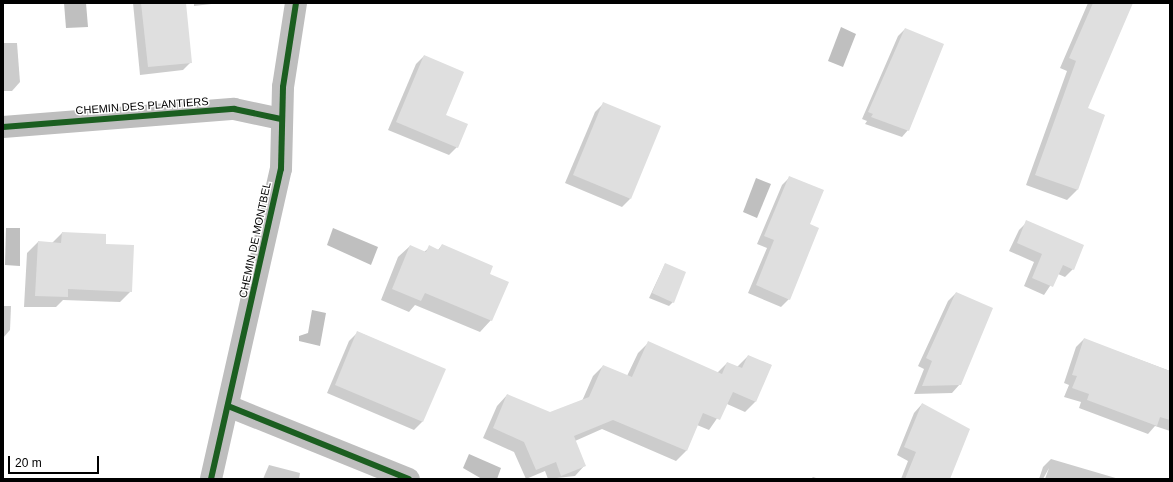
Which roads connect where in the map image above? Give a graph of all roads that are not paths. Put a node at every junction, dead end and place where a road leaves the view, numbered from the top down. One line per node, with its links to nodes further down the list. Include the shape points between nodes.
1 (296, 3): 2 (street, CHEMIN DE MONTBEL)
2 (281, 119): 3 (street, CHEMIN DES PLANTIERS, via 234,109); 4 (street, CHEMIN DE MONTBEL, via 281,169)
3 (3, 127)
4 (228, 406): 5 (street, CHEMIN DE MONTBEL); 6 (street)
5 (211, 479)
6 (409, 479)

